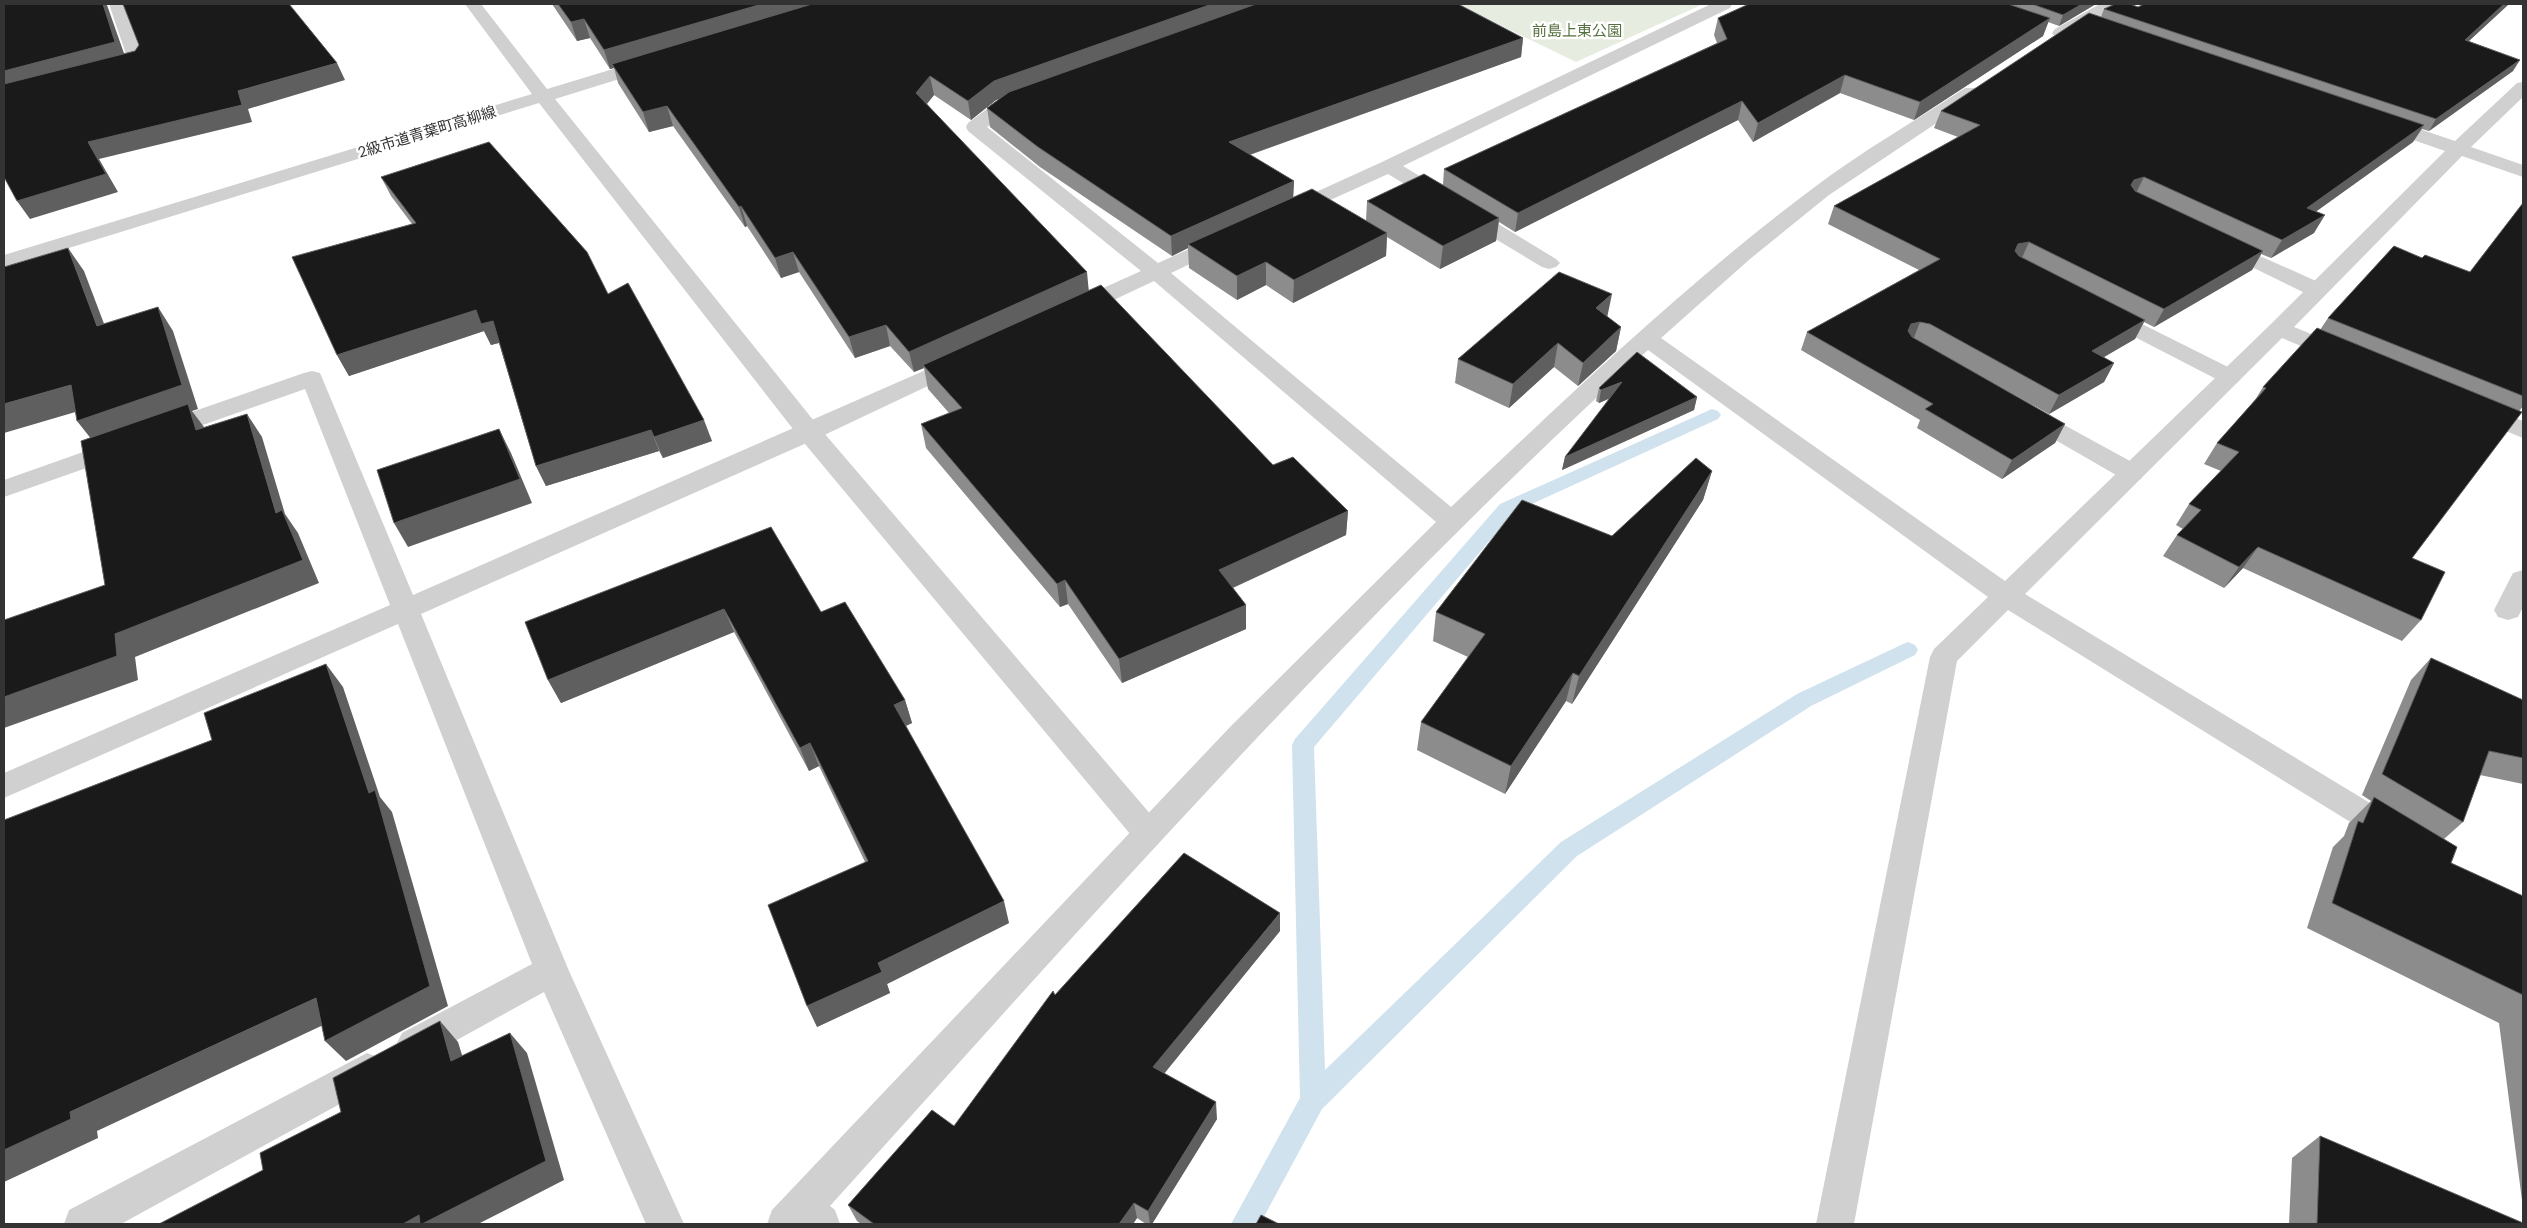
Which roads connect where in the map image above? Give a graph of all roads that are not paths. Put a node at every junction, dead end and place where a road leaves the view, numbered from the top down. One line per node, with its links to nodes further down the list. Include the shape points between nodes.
1 (117, 4): 9 (street, via 138,63)
2 (473, 4): 13 (street)
3 (1724, 4): 16 (street)
4 (2112, 4): 5 (street)
5 (2081, 22): 6 (street); 7 (street)
6 (2100, 28)
7 (2048, 35)
8 (673, 57): 13 (street, 2級市道青葉町高柳線)
9 (100, 73)
10 (1986, 82): 28 (street, via 1824,190)
11 (2523, 86): 15 (street)
12 (1042, 92): 23 (street, via 1004,106 975,127)
13 (543, 96): 21 (street, 2級市道青葉町高柳線); 35 (street)
14 (2364, 117): 15 (street)
15 (2458, 148): 17 (street); 24 (street)
16 (1389, 166): 18 (street); 22 (street)
17 (2523, 171)
18 (1272, 219)
19 (1236, 235): 23 (street)
20 (2204, 236): 24 (street)
21 (4, 262)
22 (1550, 263)
23 (1156, 272): 26 (street); 38 (street)
24 (2317, 290): 27 (street)
25 (2090, 305): 31 (street)
26 (1058, 317)
27 (2280, 329): 30 (street); 31 (street)
28 (1646, 338): 38 (street); 40 (street)
29 (978, 354): 35 (street)
30 (2361, 363)
31 (2230, 378): 36 (street)
32 (2005, 402): 36 (street)
33 (2460, 404): 34 (street)
34 (2523, 430)
35 (809, 432): 41 (street); 44 (street)
36 (2132, 473): 40 (street)
37 (4, 489): 41 (street, via 312,378)
38 (1452, 521): 44 (street, via 1387,583)
39 (2523, 580): 42 (street)
40 (2006, 596): 45 (street); 50 (street, via 1944,657)
41 (405, 610): 43 (street); 46 (street)
42 (2508, 610)
43 (4, 786)
44 (1147, 832): 47 (street)
45 (2412, 844)
46 (552, 971): 48 (street); 49 (street)
47 (804, 1219)
48 (83, 1224)
49 (665, 1224)
50 (1835, 1224)

